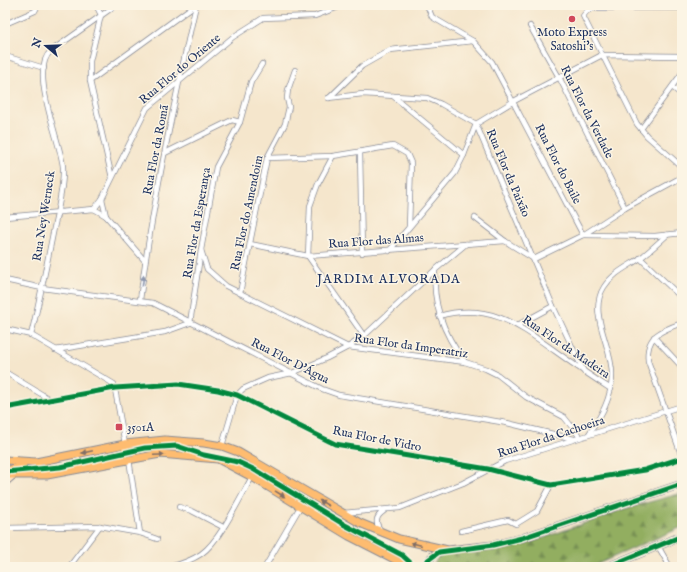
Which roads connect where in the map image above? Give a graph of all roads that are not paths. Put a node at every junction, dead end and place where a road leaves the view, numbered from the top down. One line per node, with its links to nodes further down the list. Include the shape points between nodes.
1 (38, 5): 9 (street, via 35,11)
2 (96, 5): 8 (street)
3 (116, 5): 8 (street)
4 (196, 5): 20 (street); 21 (street, Rua Flor da Romã)
5 (344, 5): 21 (street, Rua Flor do Oriente, via 315,16 263,18 233,37)
6 (427, 5): 11 (street, Rua Flor do Baile, via 430,15 436,20)
7 (682, 8): 12 (street, via 589,10 583,19)
8 (101, 15): 16 (street, Rua Ney Werneck, via 47,54); 20 (street, via 90,61)
9 (5, 24)
10 (530, 26): 19 (street, Rua Flor da Verdade)
11 (473, 41): 23 (street, Rua Flor da Paixão, via 390,50 362,66 328,98 363,94); 25 (street, Rua Flor do Baile, via 492,62)
12 (602, 55): 14 (street); 19 (street); 28 (street)
13 (5, 56): 16 (street)
14 (682, 56)
15 (262, 64): 26 (street, Rua Flor da Esperança, via 251,82)
16 (44, 68): 40 (street, Rua Ney Werneck, via 45,98 61,152 63,169)
17 (295, 70): 33 (street, Rua Flor do Amendoim, via 288,90 289,107 284,124)
18 (682, 73): 22 (street)
19 (560, 79): 25 (street); 38 (street, Rua Flor da Verdade)
20 (90, 81): 36 (street)
21 (178, 83): 30 (street, Rua Flor da Romã); 36 (street, Rua Flor do Oriente, via 147,108)
22 (672, 87): 24 (street); 28 (street)
23 (393, 95): 27 (street, Rua Flor da Paixão, via 434,101); 31 (street)
24 (682, 96)
25 (514, 102): 27 (street); 46 (street, Rua Flor do Baile)
26 (240, 122): 30 (street, via 232,120); 51 (street, Rua Flor da Esperança, via 216,167)
27 (476, 124): 31 (street); 56 (street, Rua Flor da Paixão)
28 (641, 129): 34 (street)
29 (360, 152): 32 (street); 44 (street, via 393,146 410,158 412,171); 53 (street)
30 (165, 153): 57 (street, Rua Flor da Romã)
31 (464, 154): 44 (street, via 455,173)
32 (333, 156): 33 (street); 54 (street, via 310,206)
33 (267, 158): 49 (street, Rua Flor do Amendoim)
34 (682, 167)
35 (682, 177): 38 (street)
36 (112, 178): 37 (street, Rua Flor do Oriente)
37 (102, 199): 39 (street, Rua Flor do Oriente); 41 (street)
38 (625, 208): 46 (street)
39 (94, 209): 40 (street); 41 (street)
40 (57, 212): 42 (street); 60 (street, Rua Ney Werneck)
41 (106, 216): 57 (street)
42 (5, 217)
43 (475, 218): 48 (street)
44 (409, 227): 52 (street)
45 (682, 233): 47 (street)
46 (583, 235): 47 (street); 56 (street)
47 (667, 235): 55 (street)
48 (505, 241): 50 (street, Rua Flor das Almas); 56 (street)
49 (250, 244): 54 (street, Rua Flor das Almas); 61 (street, Rua Flor do Amendoim)
50 (466, 244): 52 (street, Rua Flor das Almas); 58 (street)
51 (201, 250): 61 (street, Rua Flor da Imperatriz, via 208,269 226,286); 66 (street, Rua Flor da Esperança)
52 (389, 251): 53 (street, Rua Flor das Almas)
53 (362, 253): 54 (street, Rua Flor das Almas)
54 (308, 256): 71 (street)
55 (640, 258): 62 (street); 81 (street, via 612,277 601,295 598,314 612,362)
56 (534, 259): 64 (street, Rua Flor da Paixão)
57 (145, 261): 63 (street, Rua Flor da Romã, one-way to 57)
58 (435, 270): 65 (street); 71 (street)
59 (5, 280): 60 (street, Rua Flor D'Água)
60 (42, 288): 63 (street, Rua Flor D'Água); 70 (street, Rua Ney Werneck)
61 (240, 293): 73 (street, Rua Flor da Imperatriz)
62 (682, 298)
63 (140, 300): 66 (street, Rua Flor D'Água, via 153,303)
64 (553, 306): 68 (street); 78 (street, Rua Flor da Paixão)
65 (439, 316): 68 (street, Rua Flor da Madeira, via 471,311 491,314); 75 (street, via 453,347)
66 (190, 323): 74 (street, via 165,332); 79 (street, Rua Flor D'Água)
67 (682, 323): 72 (street)
68 (518, 325): 78 (street, Rua Flor da Madeira)
69 (5, 329): 70 (street)
70 (31, 335): 74 (street)
71 (364, 336): 73 (street)
72 (654, 337): 76 (street); 86 (street, via 648,347 648,361)
73 (348, 347): 75 (street, Rua Flor da Imperatriz); 79 (street)
74 (55, 350): 80 (street, via 110,381)
75 (465, 362): 88 (street, Rua Flor da Imperatriz, via 498,375 526,397 557,412 570,422)
76 (682, 367)
77 (5, 372): 83 (street)
78 (584, 372): 81 (street, Rua Flor da Madeira)
79 (292, 373): 82 (street, via 248,385); 89 (street, Rua Flor D'Água, via 339,395 507,423)
80 (115, 388): 82 (street, Rua Flor de Vidro, via 178,384); 83 (street, Rua Flor de Vidro); 90 (street)
81 (611, 389): 87 (street, via 600,417)
82 (237, 395): 91 (street); 97 (street, Rua Flor de Vidro, via 335,444)
83 (51, 400): 85 (street, Rua Flor de Vidro)
84 (682, 406): 86 (street, Rua Flor da Cachoeira)
85 (5, 408)
86 (667, 411): 87 (street, Rua Flor da Cachoeira); 92 (street)
87 (589, 434): 88 (street, Rua Flor da Cachoeira)
88 (580, 437): 89 (street, Rua Flor da Cachoeira)
89 (574, 439): 97 (street, Rua Flor da Cachoeira)
90 (125, 444): 91 (main road, via 185,440); 95 (main road, via 126,452); 96 (main road, one-way to 96)
91 (222, 446): 109 (main road, one-way to 91, via 238,452)
92 (682, 458): 103 (street, Rua Flor de Vidro, via 645,470)
93 (129, 459): 95 (main road); 100 (main road, one-way to 100, via 160,454 218,459); 114 (street)
94 (5, 460): 96 (main road)
95 (121, 460): 99 (main road, via 47,474)
96 (36, 462): 98 (main road, via 17,465)
97 (488, 469): 103 (street, Rua Flor de Vidro); 108 (street, Rua Flor da Cachoeira, via 463,483 400,508)
98 (5, 472)
99 (9, 476): 101 (street)
100 (252, 477): 107 (main road, one-way to 107); 111 (street)
101 (5, 482)
102 (682, 484): 104 (main road)
103 (552, 485): 113 (street, via 537,511 516,524 508,520)
104 (668, 489): 105 (main road); 119 (main road, via 522,538 493,545)
105 (682, 490)
106 (179, 506): 111 (street)
107 (300, 507): 120 (main road); 124 (street)
108 (385, 510): 109 (street, Rua Flor da Cachoeira); 115 (street, via 376,519)
109 (341, 513): 115 (main road)
110 (100, 526): 112 (street); 114 (street); 122 (street)
111 (223, 527): 123 (street, via 202,554)
112 (5, 528)
113 (461, 532)
114 (140, 533): 117 (street)
115 (384, 534): 119 (main road, one-way to 115)
116 (682, 536): 118 (main road)
117 (157, 539)
118 (658, 546): 121 (main road); 127 (street)
119 (448, 550): 126 (main road, via 435,554 428,560)
120 (395, 563): 125 (main road)
121 (610, 566)
122 (69, 567)
123 (170, 567)
124 (266, 567)
125 (406, 567)
126 (426, 567)
127 (670, 567)

